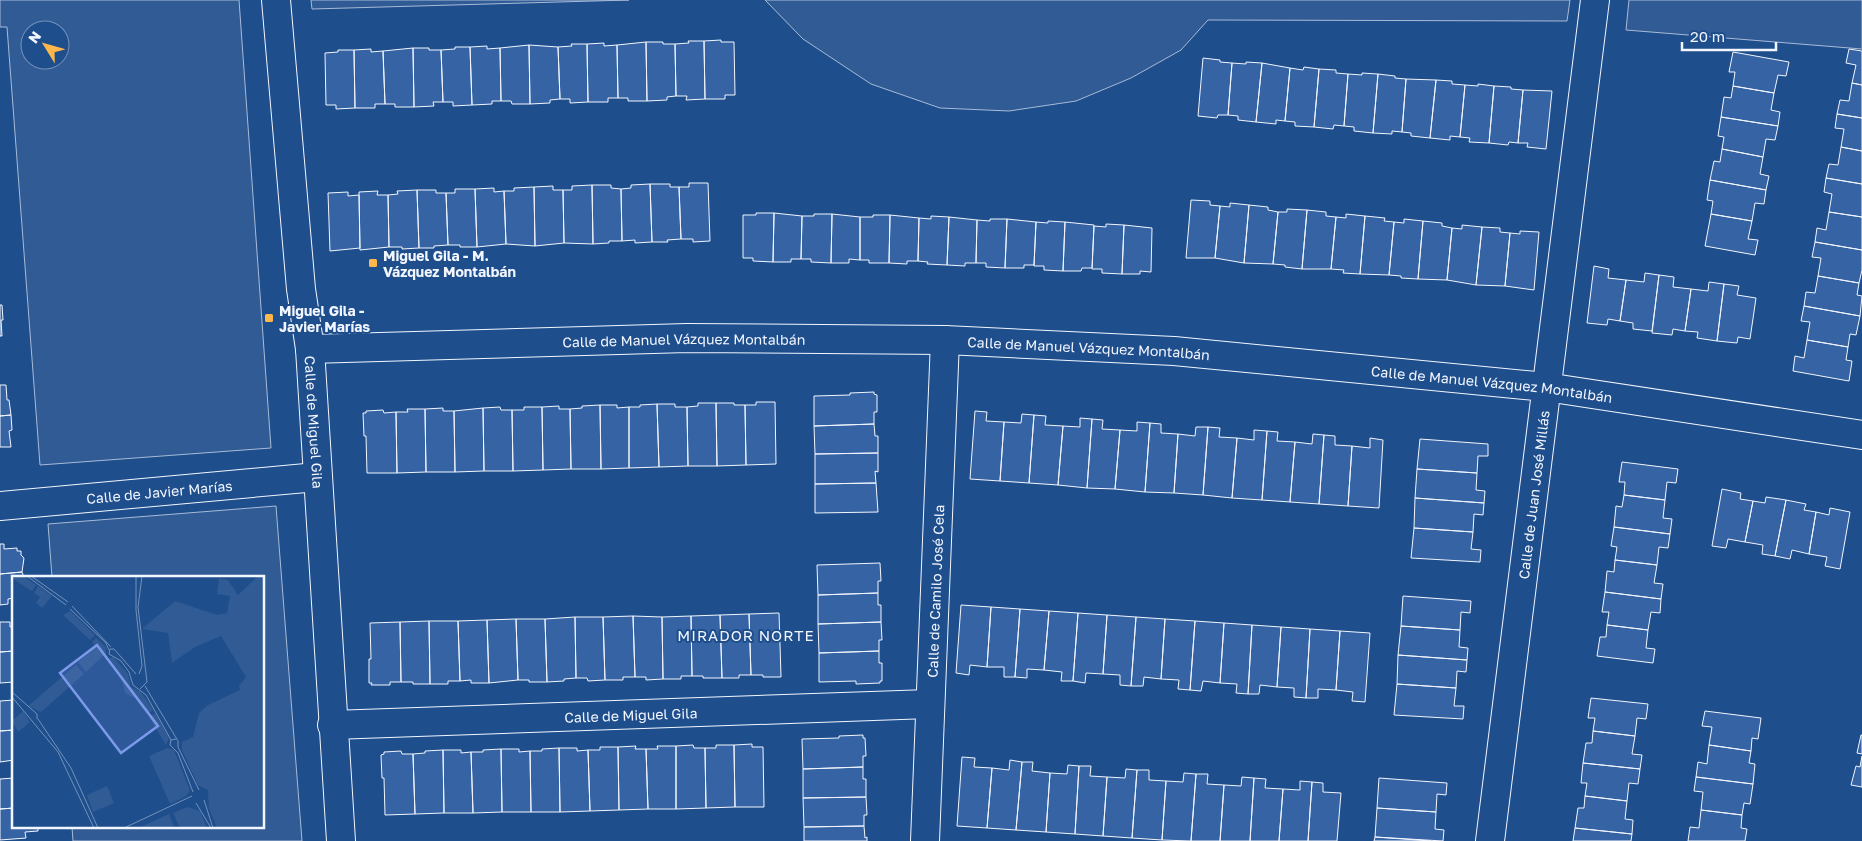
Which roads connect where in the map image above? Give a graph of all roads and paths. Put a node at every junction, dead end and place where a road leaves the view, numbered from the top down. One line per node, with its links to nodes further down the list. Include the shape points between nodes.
1 (276, 0): 4 (street, Calle de Miguel Gila, via 301,289)
2 (1594, 0): 5 (street, Calle de Juan José Millás)
3 (945, 340): 4 (street, Calle de Manuel Vázquez Montalbán, via 686,338); 5 (street, Calle de Manuel Vázquez Montalbán, via 1174,351); 9 (street, Calle de Camilo José Cela)
4 (310, 349): 7 (street, Calle de Miguel Gila)
5 (1546, 388): 6 (street, Calle de Manuel Vázquez Montalbán); 13 (street, Calle de Juan José Millás)
6 (1862, 435)
7 (318, 477): 8 (street, Calle de Javier Marías); 10 (street, Calle de Miguel Gila)
8 (0, 506)
9 (929, 704): 10 (street, Calle de Miguel Gila); 12 (street, Calle de Camilo José Cela)
10 (332, 725): 11 (street, Calle de Miguel Gila)
11 (341, 841)
12 (924, 841)
13 (1490, 841)

